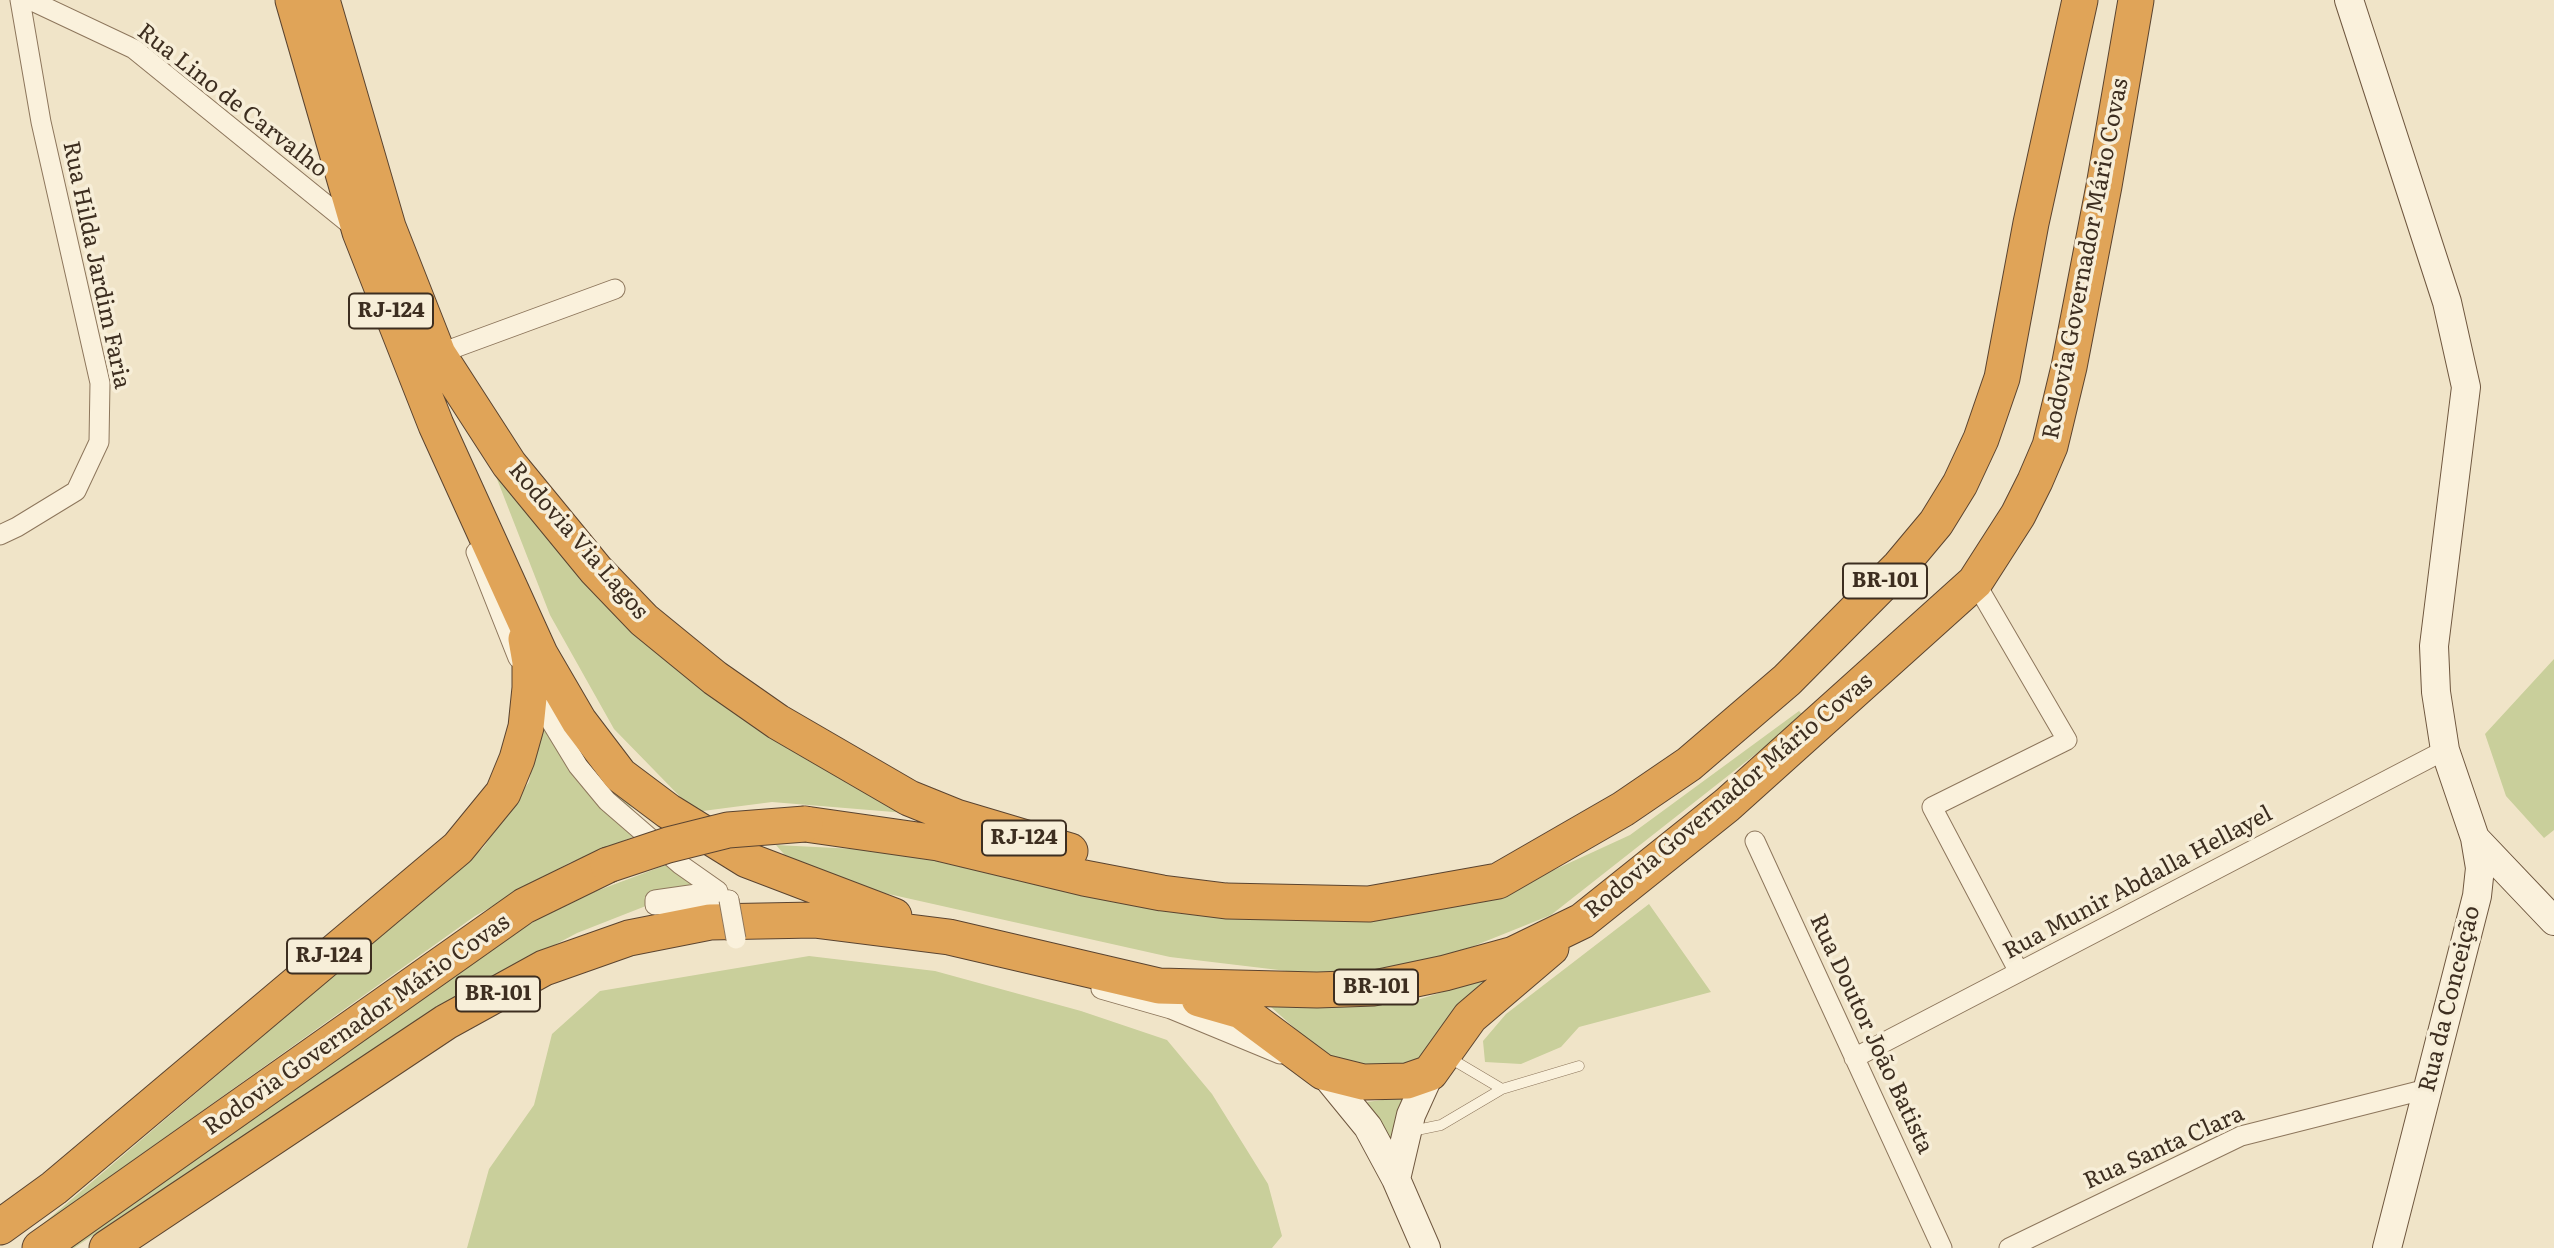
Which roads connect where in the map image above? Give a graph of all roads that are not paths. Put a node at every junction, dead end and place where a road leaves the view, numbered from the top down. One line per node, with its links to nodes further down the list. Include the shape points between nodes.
1 (20, 0): 13 (street, Rua Hilda Jardim Faria, via 41,122 100,383 99,442 76,491)
2 (30, 0): 10 (street, Rua Lino de Carvalho, via 134,49)
3 (293, 0): 10 (highway, RJ-124)
4 (322, 0): 12 (highway, Rodovia Via Lagos / RJ-124, via 388,227)
5 (2080, 0): 22 (highway, Rodovia Governador Mário Covas / BR-101, via 2002,378 1960,484 1936,523 1900,566 1787,680 1689,764 1623,809 1497,881 1369,904)
6 (2136, 0): 9 (highway, Rodovia Governador Mário Covas / BR-101)
7 (2144, 0): 9 (highway)
8 (2349, 0): 17 (main road, Rua da Conceição, via 2446,302 2466,387 2434,646)
9 (2104, 186): 14 (highway, Rodovia Governador Mário Covas / BR-101, via 2050,446 2018,515)
10 (351, 225): 15 (highway, RJ-124); 16 (street)
11 (615, 289): 12 (street)
12 (438, 354): 22 (highway, Rodovia Via Lagos / RJ-124, via 509,464 596,570 644,620 778,722 909,798 956,817 1040,844)
13 (0, 535)
14 (1975, 582): 23 (highway, Rodovia Governador Mário Covas / BR-101, via 1727,805); 26 (street, via 2067,740 1932,807)
15 (520, 611): 16 (highway, RJ-124); 25 (highway, RJ-124, via 579,721 620,775 747,860)
16 (530, 688): 31 (street, bridge, via 578,766 607,801 718,891 655,900 655,905 729,900 736,939 803,932 984,957 1171,1009); 36 (highway, RJ-124, via 526,727 503,793 458,848 54,1188)
17 (2445, 750): 18 (main road, Rua da Conceição); 26 (street, Rua Munir Abdalla Hellayel)
18 (2475, 838): 20 (main road); 21 (main road, Rua da Conceição, via 2480,868)
19 (1755, 841): 28 (street, Rua Doutor João Batista)
20 (2524, 890): 21 (main road, via 2497,884); 24 (main road)
21 (2477, 896): 33 (main road, Rua da Conceição)
22 (1288, 903): 37 (highway, Rodovia Governador Mário Covas / BR-101, bridge, via 1162,893 938,843 805,824 728,830 668,845 608,865 524,906)
23 (1582, 921): 27 (highway, Rodovia Governador Mário Covas / BR-101, via 1514,954 1374,988); 29 (highway, via 1471,1017)
24 (2554, 921)
25 (949, 937): 27 (highway, Rodovia Governador Mário Covas / BR-101); 38 (highway, Rodovia Governador Mário Covas / BR-101, via 814,920 710,922 629,938 544,968 446,1023)
26 (2019, 972): 28 (street, Rua Munir Abdalla Hellayel)
27 (1159, 986): 31 (highway, via 1241,1011)
28 (1854, 1058): 40 (street, Rua Doutor João Batista)
29 (1437, 1063): 31 (highway, via 1407,1081 1363,1082); 32 (lane); 34 (main road, via 1412,1115)
30 (1579, 1066): 32 (lane)
31 (1323, 1072): 35 (main road, via 1368,1127)
32 (1502, 1089): 34 (lane, via 1441,1125)
33 (2427, 1089): 41 (street, Rua Santa Clara, via 2241,1136); 42 (main road, Rua da Conceição)
34 (1409, 1132): 35 (main road)
35 (1396, 1178): 39 (main road)
36 (0, 1227)
37 (40, 1248)
38 (107, 1248)
39 (1426, 1248)
40 (1942, 1248)
41 (2009, 1248)
42 (2387, 1248)

